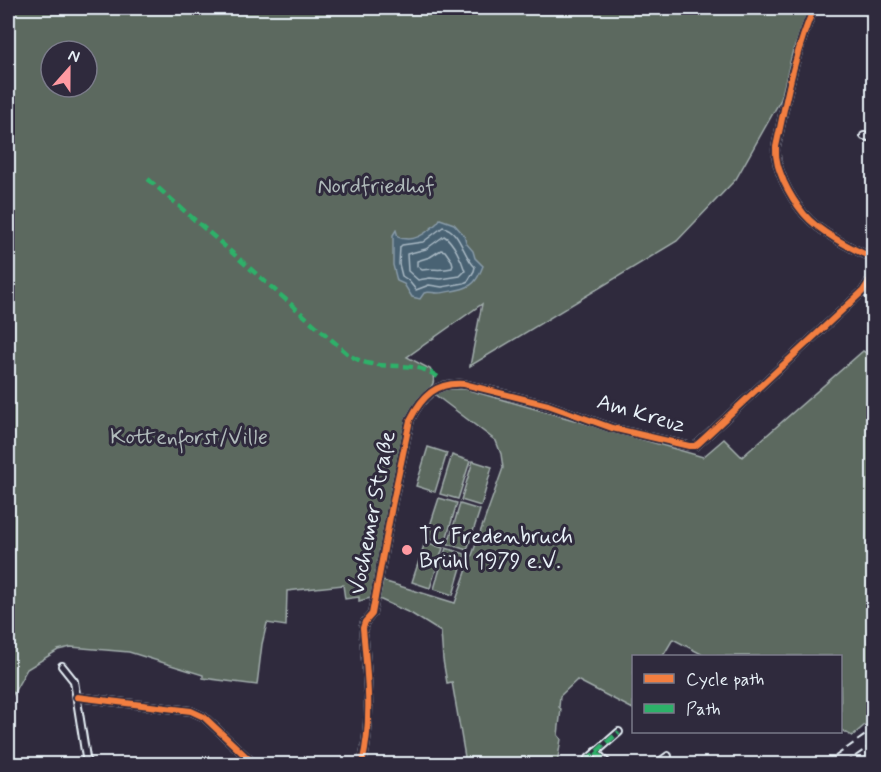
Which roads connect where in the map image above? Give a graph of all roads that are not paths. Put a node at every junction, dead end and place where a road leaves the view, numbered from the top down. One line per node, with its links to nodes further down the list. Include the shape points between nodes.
1 (814, 8): 4 (street, via 793,72 776,159 789,193 804,215)
2 (864, 136): 3 (street)
3 (873, 138)
4 (873, 258)
5 (873, 273): 6 (street, Am Kreuz)
6 (863, 291): 7 (street); 8 (street, Am Kreuz, via 695,446 612,428 548,405 464,384)
7 (873, 297)
8 (441, 386): 17 (street, Vochemer Straße, via 416,407 410,420 372,614 363,628 368,697 367,745)
9 (62, 666): 10 (street, via 74,681)
10 (77, 697): 15 (street); 16 (street, via 197,713)
11 (619, 732): 12 (street)
12 (596, 752): 14 (street); 18 (street)
13 (668, 756): 19 (street)
14 (587, 760)
15 (87, 765)
16 (254, 765)
17 (362, 765)
18 (608, 765)
19 (657, 765)

